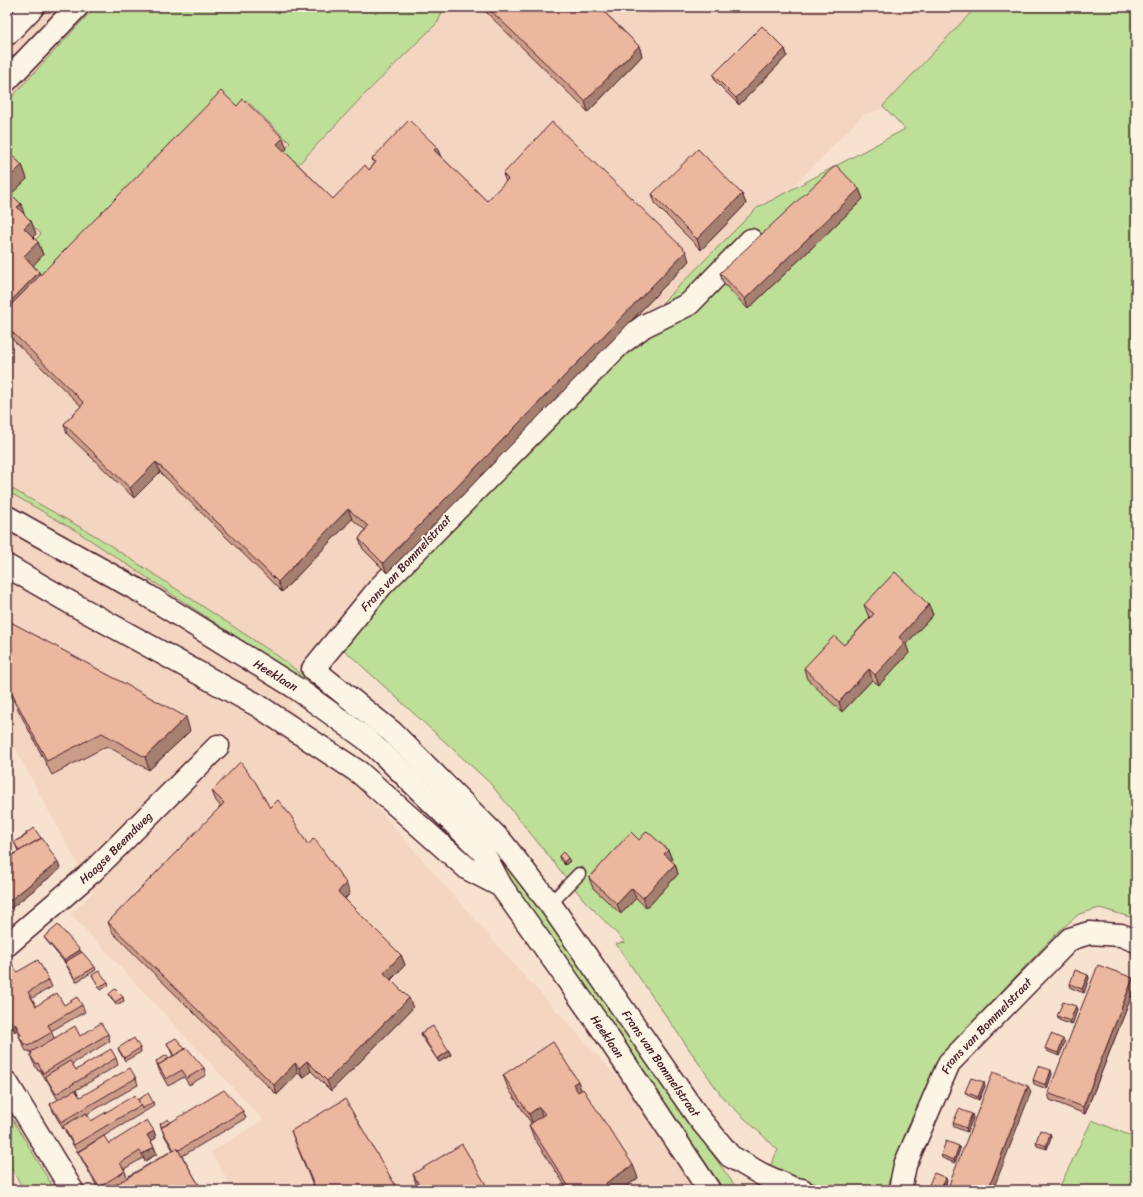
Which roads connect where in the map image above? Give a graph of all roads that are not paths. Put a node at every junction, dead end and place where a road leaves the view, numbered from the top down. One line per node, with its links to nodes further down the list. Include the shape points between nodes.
1 (33, 7): 3 (street)
2 (77, 7): 4 (street)
3 (7, 34)
4 (7, 80)
5 (751, 240): 11 (street, Frans van Bommelstraat, via 689,304 644,326 620,345 381,586 313,669 392,732 501,841)
6 (7, 517): 10 (street, Heeklaan, via 152,598 296,688 365,738 483,852)
7 (7, 566): 10 (street, Heeklaan, via 257,705 360,774 468,869)
8 (218, 746): 13 (street, Haagse Beemdweg, via 93,871)
9 (579, 874): 11 (lane)
10 (501, 886): 16 (street, Heeklaan, via 605,1034)
11 (550, 904): 17 (street, Frans van Bommelstraat, via 698,1117 730,1156 761,1174)
12 (1136, 941): 18 (street, Frans van Bommelstraat, via 1121,936 1089,933 1070,939 949,1063 905,1164)
13 (7, 944)
14 (7, 1083): 15 (street)
15 (72, 1190)
16 (709, 1190)
17 (802, 1190)
18 (900, 1190)

